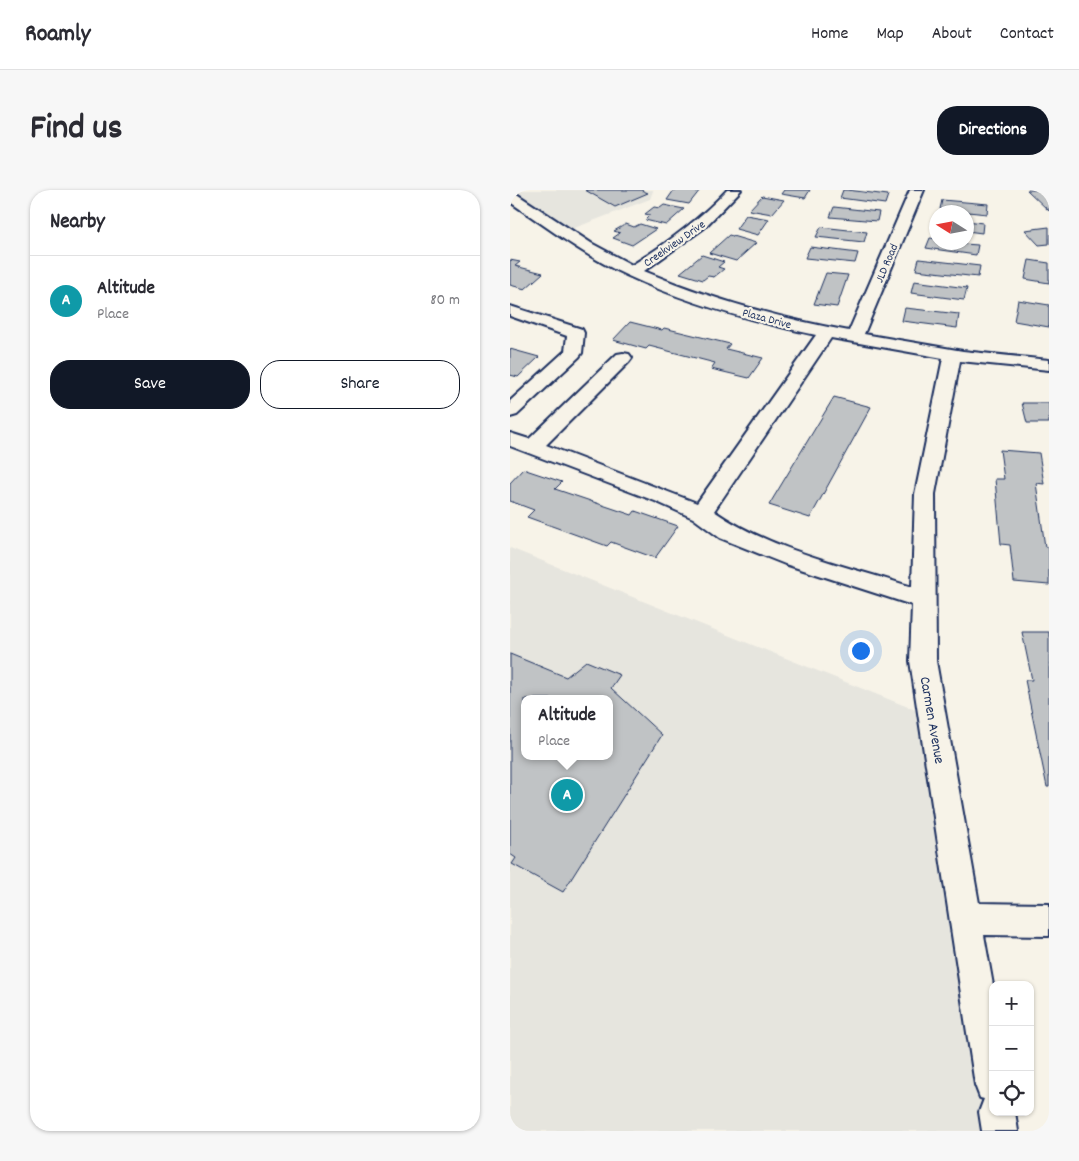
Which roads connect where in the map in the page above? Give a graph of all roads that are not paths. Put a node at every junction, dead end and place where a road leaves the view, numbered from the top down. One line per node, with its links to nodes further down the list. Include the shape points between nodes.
1 (734, 190): 4 (street, Creekview Drive, via 699,227)
2 (917, 190): 7 (street, JLD Road)
3 (510, 196): 4 (street, Plaza Drive, via 582,244)
4 (632, 272): 6 (street, Plaza Drive, via 712,303 777,322)
5 (510, 312): 11 (street, via 576,333 573,353)
6 (826, 331): 7 (street, Plaza Drive); 14 (street)
7 (855, 336): 8 (street, Plaza Drive)
8 (953, 354): 10 (street, Plaza Drive); 15 (street, Carmen Avenue, via 925,494)
9 (622, 358): 13 (street)
10 (1049, 365)
11 (510, 411)
12 (510, 439): 13 (street)
13 (532, 448): 14 (street)
14 (701, 513): 15 (street, via 728,532 793,558)
15 (922, 599): 16 (street, Carmen Avenue, via 923,661)
16 (966, 919): 17 (street); 18 (street, Carmen Avenue)
17 (1049, 920)
18 (991, 1071)
19 (998, 1116): 20 (street)
20 (1000, 1131)

